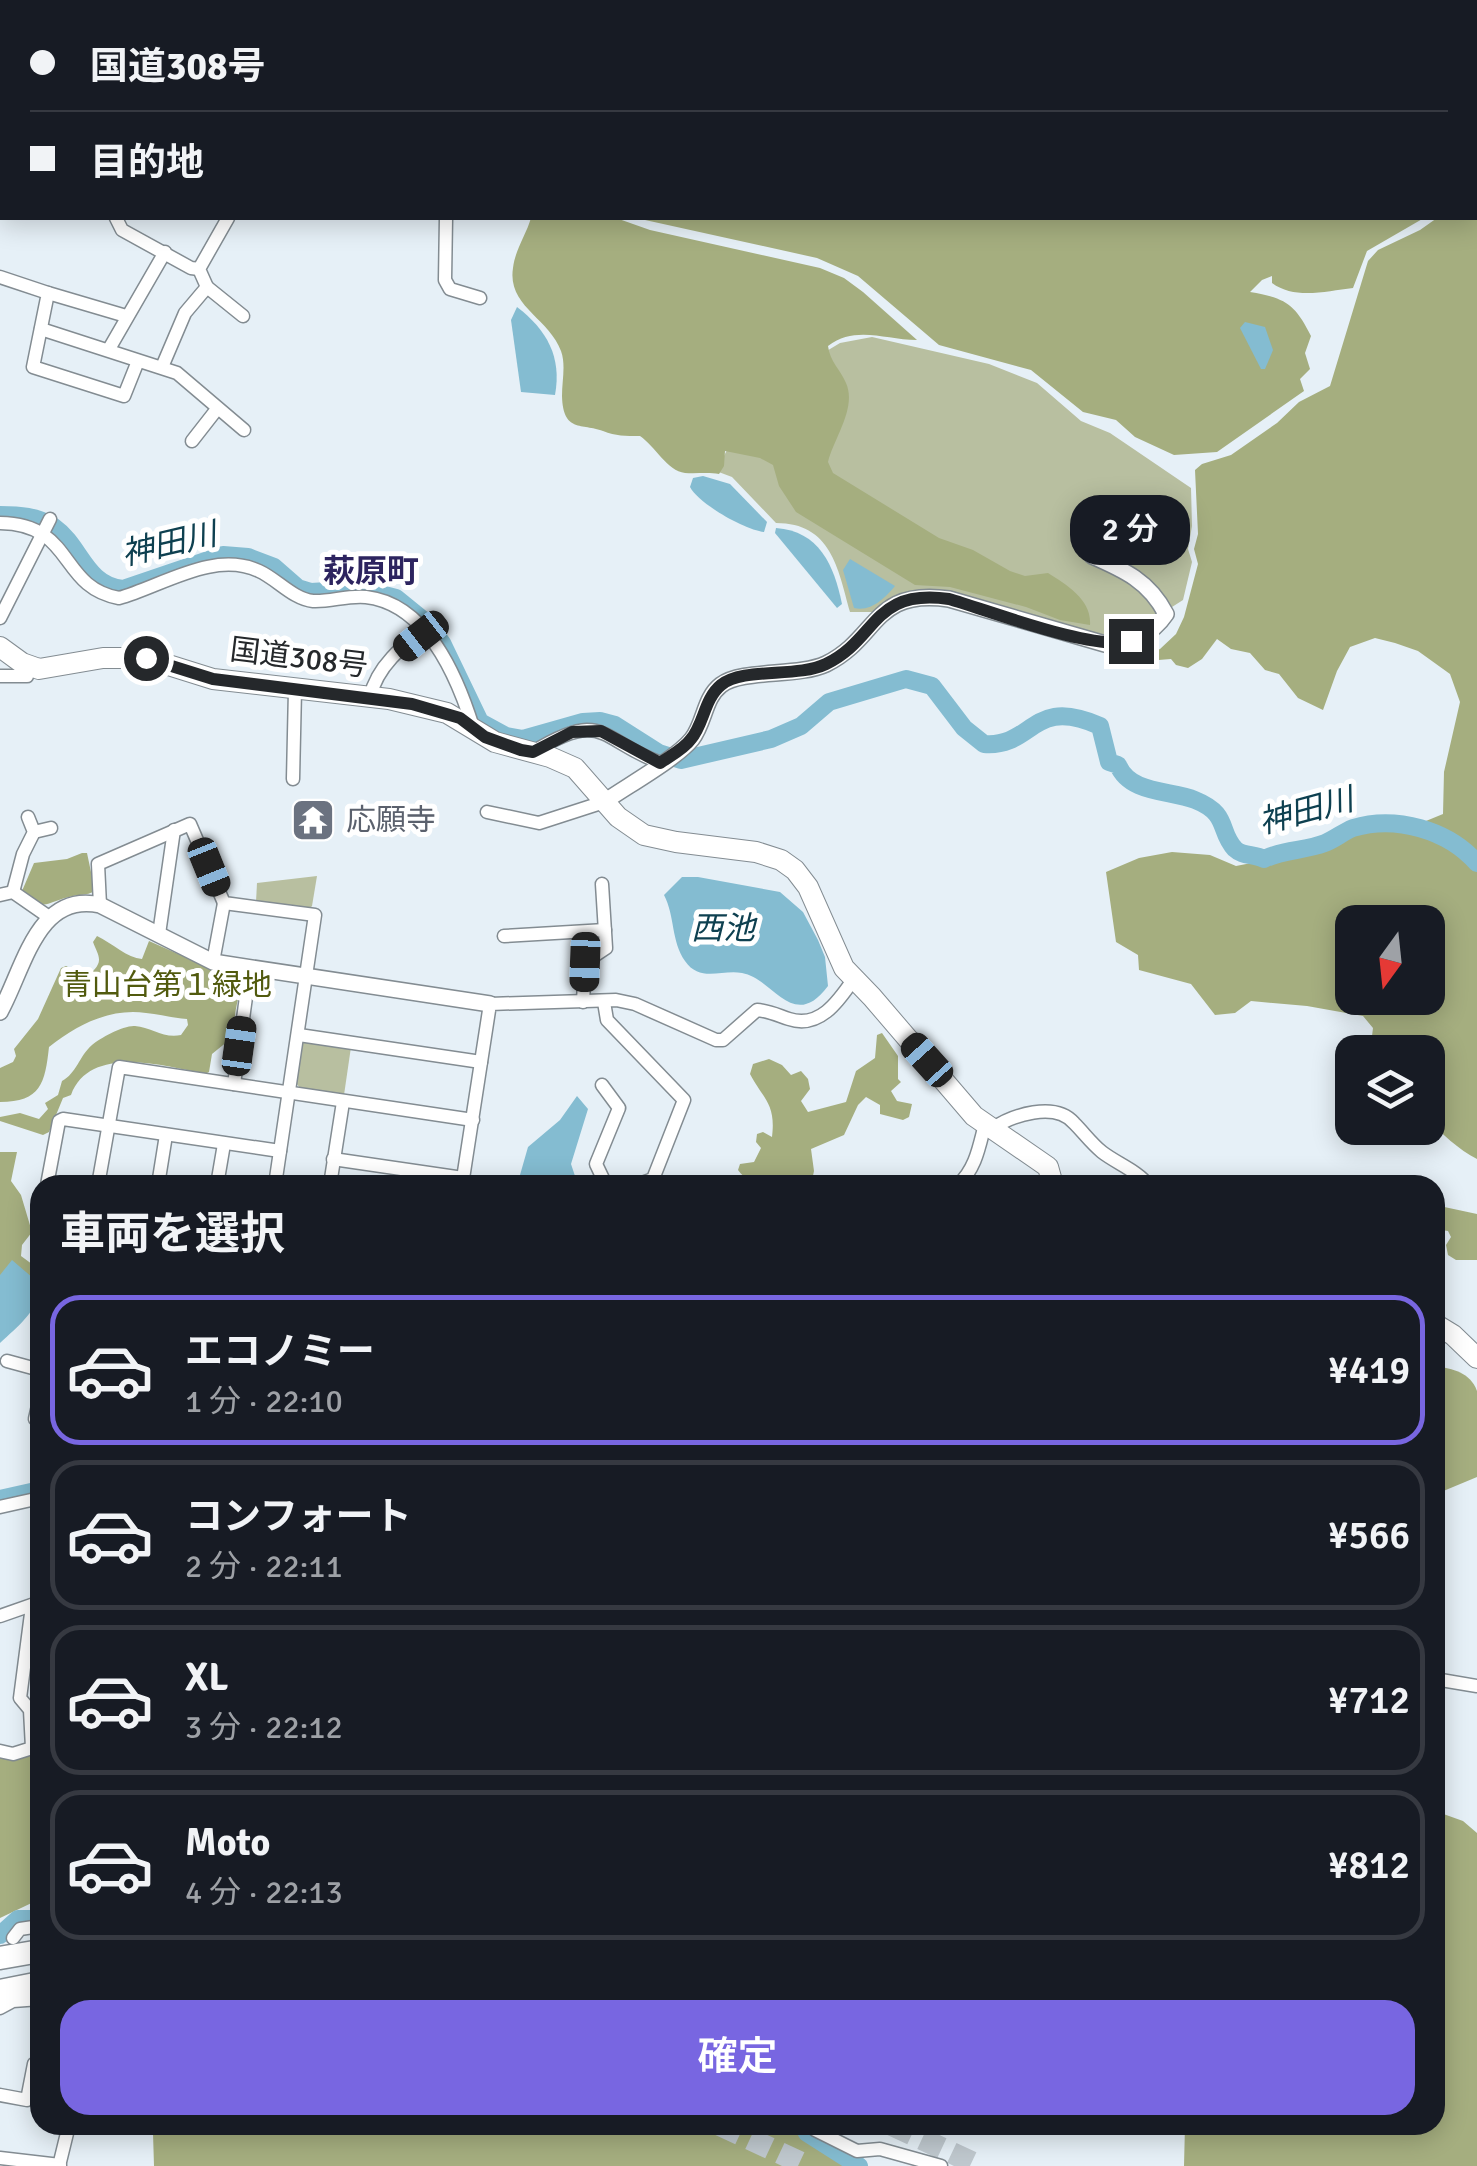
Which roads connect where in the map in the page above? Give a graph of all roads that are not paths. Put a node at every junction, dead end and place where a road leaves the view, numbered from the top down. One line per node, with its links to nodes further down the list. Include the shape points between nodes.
1 (117, 220): 4 (street, via 122,230)
2 (227, 220): 5 (street)
3 (446, 220): 9 (street, via 444,280 450,289)
4 (165, 252): 5 (street); 10 (street)
5 (199, 268): 7 (street)
6 (0, 277): 8 (street)
7 (208, 287): 11 (street); 15 (street, via 185,313)
8 (48, 292): 10 (street); 12 (street)
9 (480, 298)
10 (126, 316): 13 (street)
11 (243, 316)
12 (41, 329): 13 (street); 14 (street, via 33,367 124,396)
13 (109, 349): 14 (street)
14 (138, 361): 15 (street)
15 (162, 367): 16 (street)
16 (217, 409): 17 (street); 18 (street)
17 (244, 430)
18 (192, 441)
19 (0, 523): 20 (street)
20 (46, 527): 22 (street); 23 (street, via 99,593 120,598 208,567 241,565 312,601 378,600)
21 (1092, 556): 31 (street, via 1147,585 1166,614 1156,627 1131,641 1105,644 949,599 903,601 828,663 725,682 712,694 692,739)
22 (0, 618)
23 (435, 634): 28 (street, via 421,636 386,664); 29 (street)
24 (0, 648): 25 (highway)
25 (29, 666): 26 (street, via 27,676); 27 (highway, 国道308号, via 146,658 213,679)
26 (0, 676)
27 (295, 690): 28 (highway, 国道308号); 32 (street)
28 (370, 697): 29 (highway, 国道308号)
29 (472, 726): 30 (highway, 国道308号, via 495,742)
30 (533, 752): 31 (street, via 572,732 601,731); 33 (highway, 国道308号, via 575,768)
31 (660, 763): 33 (street)
32 (293, 779)
33 (604, 802): 34 (street, via 539,823); 50 (highway, 国道308号, via 644,835 756,852 796,870)
34 (487, 812)
35 (28, 817): 38 (street)
36 (51, 828): 38 (street)
37 (174, 830): 41 (street, via 192,825); 42 (street, via 98,864); 45 (street)
38 (34, 832): 40 (street)
39 (602, 884): 44 (street)
40 (6, 893): 43 (street)
41 (224, 903): 47 (street); 49 (street, via 315,915)
42 (100, 905): 43 (street, via 70,903); 45 (street)
43 (49, 917): 54 (street)
44 (605, 930): 46 (street); 51 (street, via 606,948 585,962)
45 (158, 934): 47 (street)
46 (504, 936)
47 (213, 962): 48 (street)
48 (250, 968): 49 (street); 57 (street)
49 (306, 976): 53 (street); 55 (street)
50 (853, 980): 52 (street, via 813,1020 757,1010 723,1040 636,1004); 63 (highway, 国道308号)
51 (583, 1002): 52 (street); 53 (street)
52 (604, 1002): 77 (street, via 607,1020 684,1100)
53 (490, 1004): 56 (street)
54 (1, 1010)
55 (299, 1035): 56 (street); 59 (street)
56 (481, 1062): 61 (street)
57 (234, 1084): 59 (street); 62 (street, via 119,1068)
58 (602, 1085): 76 (street, via 619,1108 596,1164)
59 (290, 1093): 60 (street); 66 (street)
60 (342, 1102): 61 (street); 67 (street)
61 (473, 1120): 75 (street)
62 (108, 1126): 64 (street); 68 (street, via 59,1121); 69 (street)
63 (988, 1126): 78 (street); 79 (highway, 国道308号); 80 (street, via 1016,1115 1064,1116)
64 (166, 1135): 65 (street); 70 (street)
65 (224, 1144): 66 (street); 71 (street)
66 (280, 1151): 72 (street)
67 (334, 1159): 73 (street); 74 (street)
68 (50, 1175)
69 (100, 1175)
70 (160, 1175)
71 (219, 1175)
72 (276, 1175)
73 (332, 1175)
74 (424, 1175)
75 (464, 1175)
76 (601, 1175)
77 (655, 1175)
78 (970, 1175)
79 (1051, 1175)
80 (1138, 1175)
81 (1445, 1331): 82 (highway)
82 (1477, 1358)
83 (7, 1361): 84 (street)
84 (30, 1367)
85 (30, 1500): 86 (street)
86 (0, 1507)
87 (30, 1606): 88 (street)
88 (0, 1616)
89 (30, 1639): 92 (street, via 20,1698)
90 (1445, 1681): 91 (street)
91 (1477, 1686)
92 (30, 1710)
93 (30, 1749): 94 (street)
94 (0, 1751)
95 (30, 1928): 96 (street, via 20,1929)
96 (4, 1950): 97 (highway)
97 (30, 1950)
98 (30, 1984): 99 (highway)
99 (0, 1989)
100 (30, 1999): 101 (street)
101 (0, 2008)
102 (30, 2082): 103 (street, via 26,2100)
103 (0, 2094)
104 (67, 2135): 107 (street)
105 (825, 2135): 108 (street, via 857,2151 880,2149)
106 (9, 2161): 107 (street)
107 (60, 2166)
108 (942, 2166)

